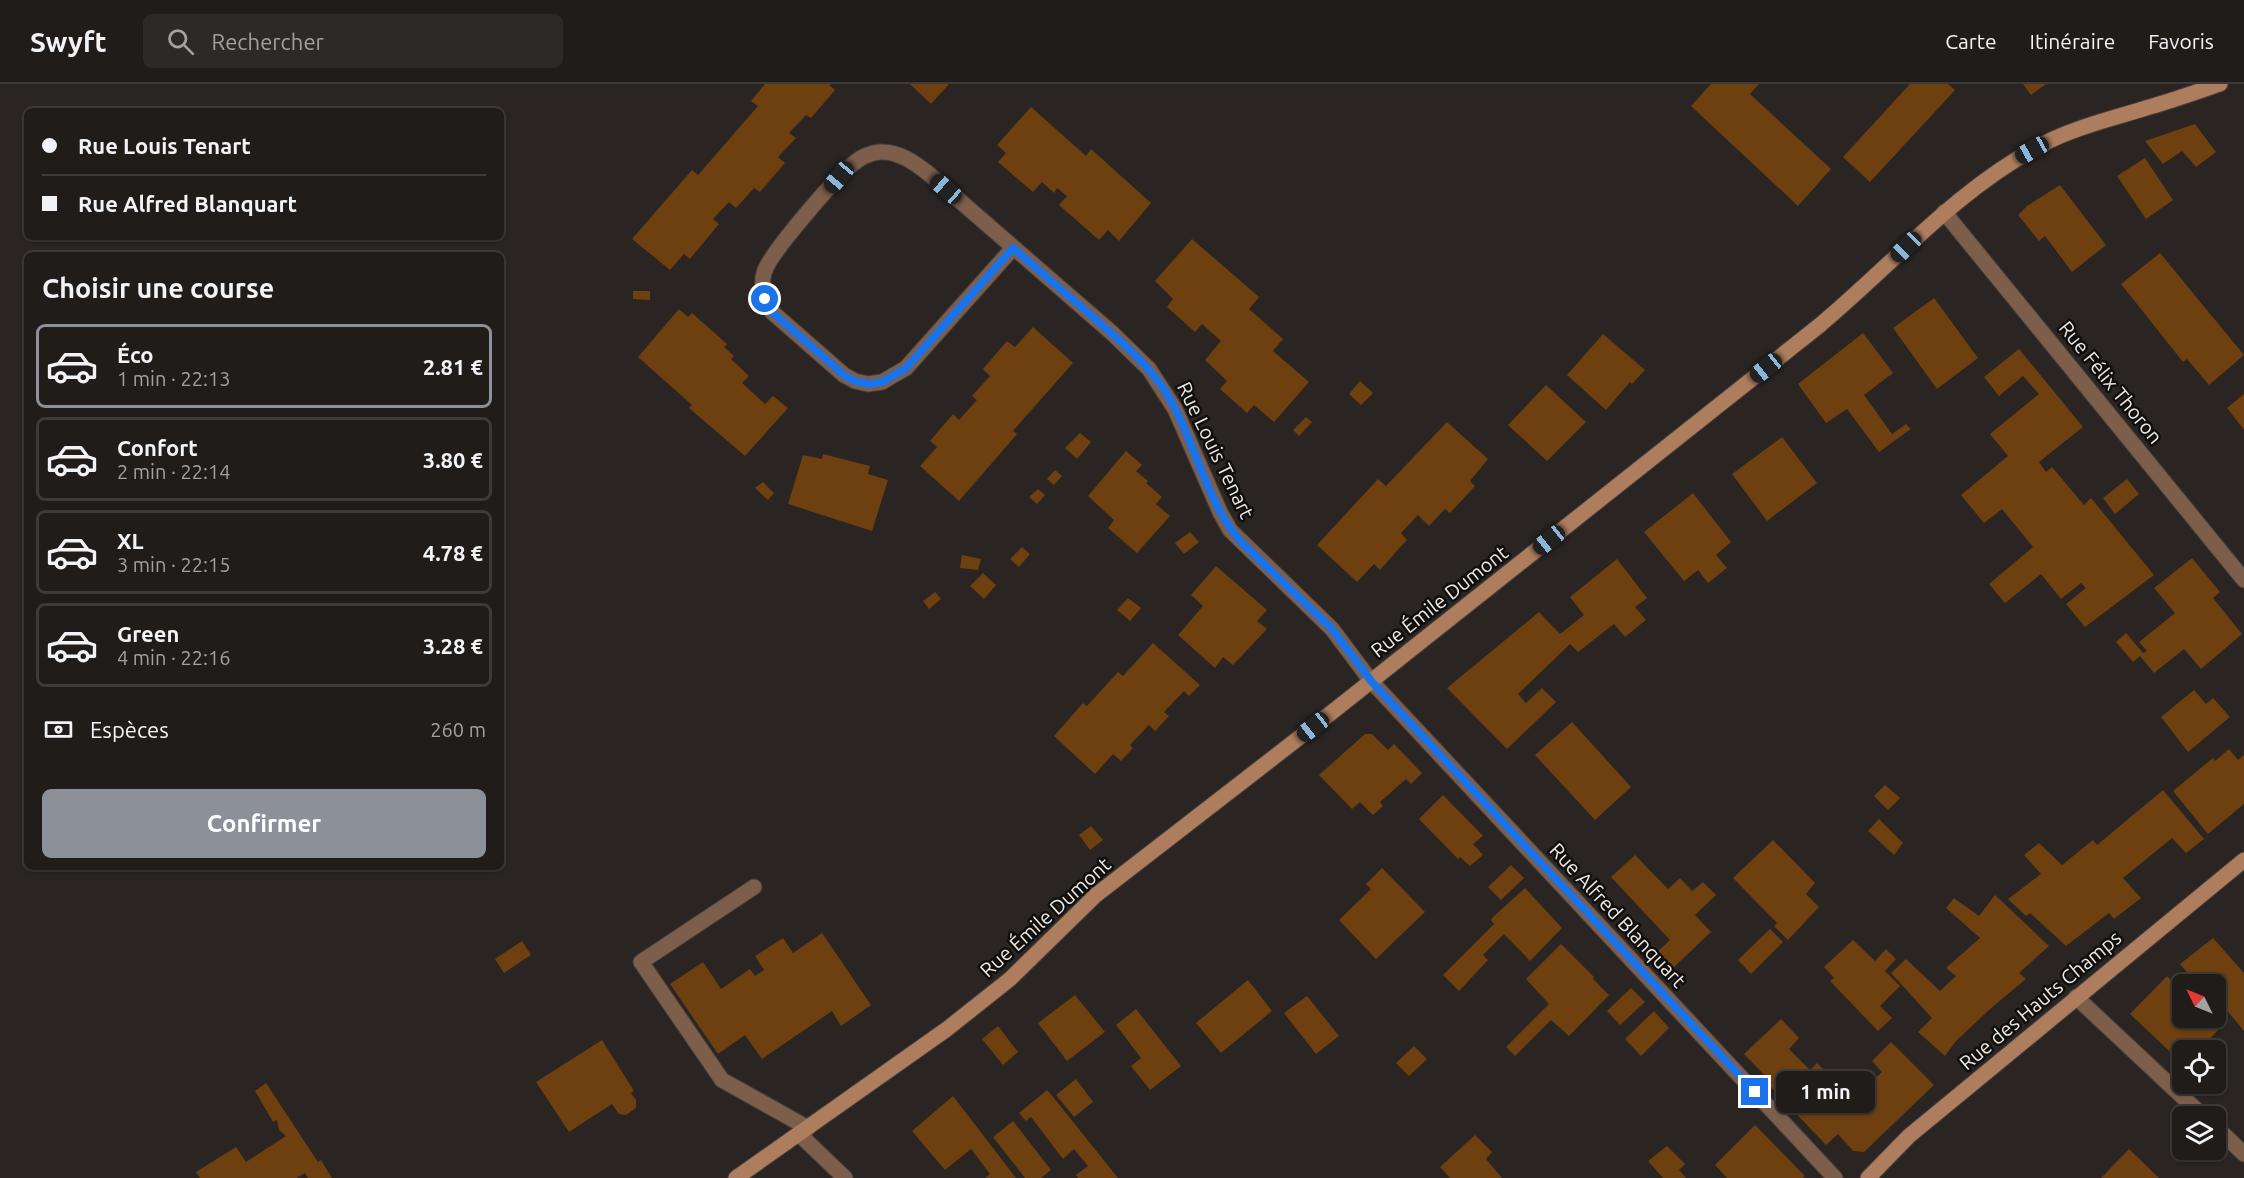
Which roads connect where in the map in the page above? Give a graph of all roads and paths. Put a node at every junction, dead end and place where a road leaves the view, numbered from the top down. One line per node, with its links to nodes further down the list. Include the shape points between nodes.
1 (2220, 84): 2 (street, Rue Émile Dumont, via 2069,132 1989,176)
2 (1944, 212): 4 (street, Rue Félix Thoron); 5 (street, Rue Émile Dumont, via 1820,325)
3 (1013, 248): 3 (street, Rue Louis Tenart, via 911,161 881,152 866,155 839,177 773,255 762,285 772,312 844,375 868,384 882,382 906,368); 5 (street, Rue Louis Tenart, via 1149,369 1175,409 1230,530 1332,629)
4 (2244, 580)
5 (1371, 681): 10 (street, Rue Émile Dumont, via 1096,895 1010,980); 15 (street, Rue Alfred Blanquart)
6 (2244, 860): 8 (street, Rue des Hauts Champs)
7 (754, 887): 10 (street, via 641,962 722,1080)
8 (2076, 997): 9 (street); 16 (street, Rue des Hauts Champs, via 1909,1136)
9 (2192, 1106)
10 (803, 1131): 13 (street, Rue Émile Dumont); 14 (street)
11 (2226, 1137): 12 (street)
12 (2244, 1154)
13 (736, 1178)
14 (845, 1178)
15 (1834, 1178)
16 (1868, 1178)

